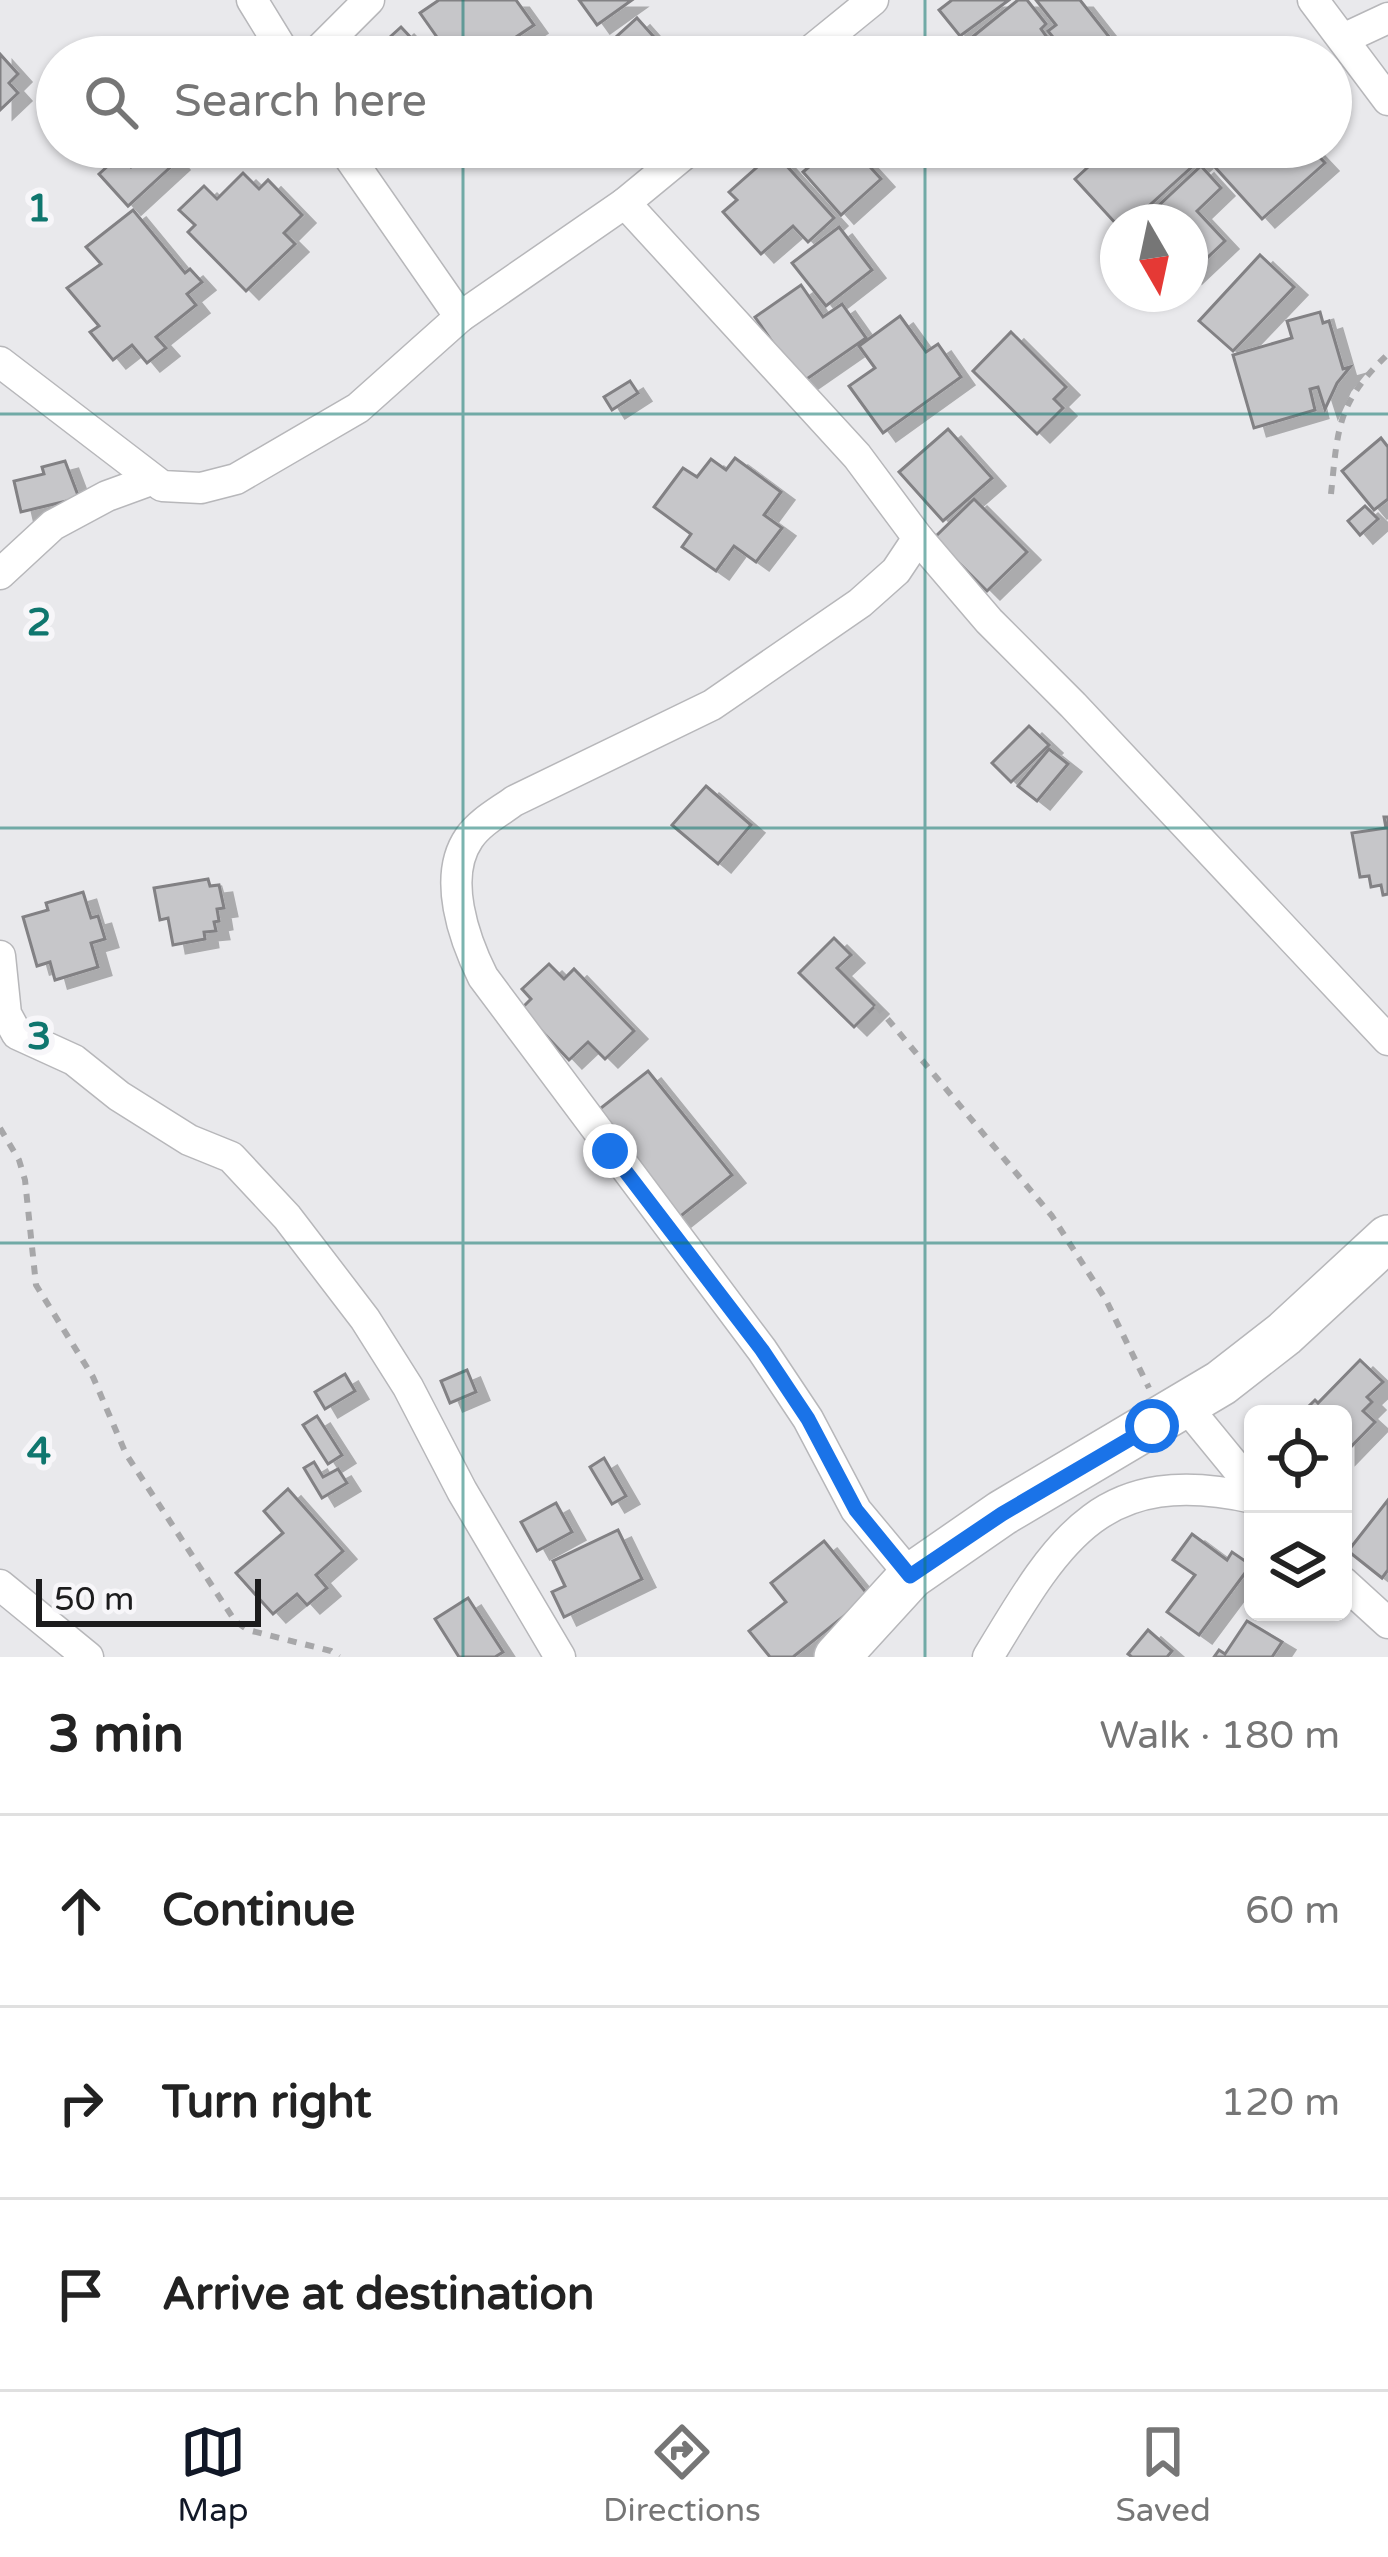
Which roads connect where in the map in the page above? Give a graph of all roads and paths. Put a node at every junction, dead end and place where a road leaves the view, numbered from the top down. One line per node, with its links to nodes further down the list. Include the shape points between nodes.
1 (252, 0): 6 (street)
2 (369, 0): 7 (street)
3 (873, 0): 8 (street)
4 (1313, 0): 9 (street)
5 (1388, 18): 10 (street)
6 (273, 36)
7 (333, 36)
8 (829, 36)
9 (1340, 36)
10 (1351, 36)
11 (1352, 52): 12 (street)
12 (1388, 100)
13 (356, 168): 16 (street)
14 (668, 168): 15 (street)
15 (625, 203): 16 (street); 21 (street, via 857,456)
16 (460, 317): 19 (street, via 358,408 236,479 182,490)
17 (1388, 354): 20 (path, via 1349,396)
18 (0, 362): 19 (street)
19 (151, 480): 22 (street, via 53,525)
20 (1331, 494)
21 (918, 538): 25 (street); 31 (street, via 860,603 712,705 486,820 468,838 458,873 467,946 483,977 762,1350 856,1510)
22 (0, 574)
23 (0, 956): 37 (street, via 6,1014 17,1034 74,1060 189,1140 231,1157 287,1217 408,1387)
24 (876, 1004): 28 (path, via 1052,1216)
25 (1388, 1040)
26 (0, 1128): 36 (path, via 26,1180 36,1285 160,1511 235,1622)
27 (1388, 1238): 28 (main road, via 1284,1334)
28 (1174, 1412): 29 (street); 31 (main road)
29 (1244, 1479)
30 (1244, 1496): 39 (street, via 1207,1488 1117,1501 1046,1566)
31 (910, 1576): 38 (main road)
32 (0, 1585): 35 (street)
33 (1352, 1590): 34 (street)
34 (1388, 1624)
35 (88, 1657)
36 (339, 1657)
37 (560, 1657)
38 (837, 1657)
39 (988, 1657)

